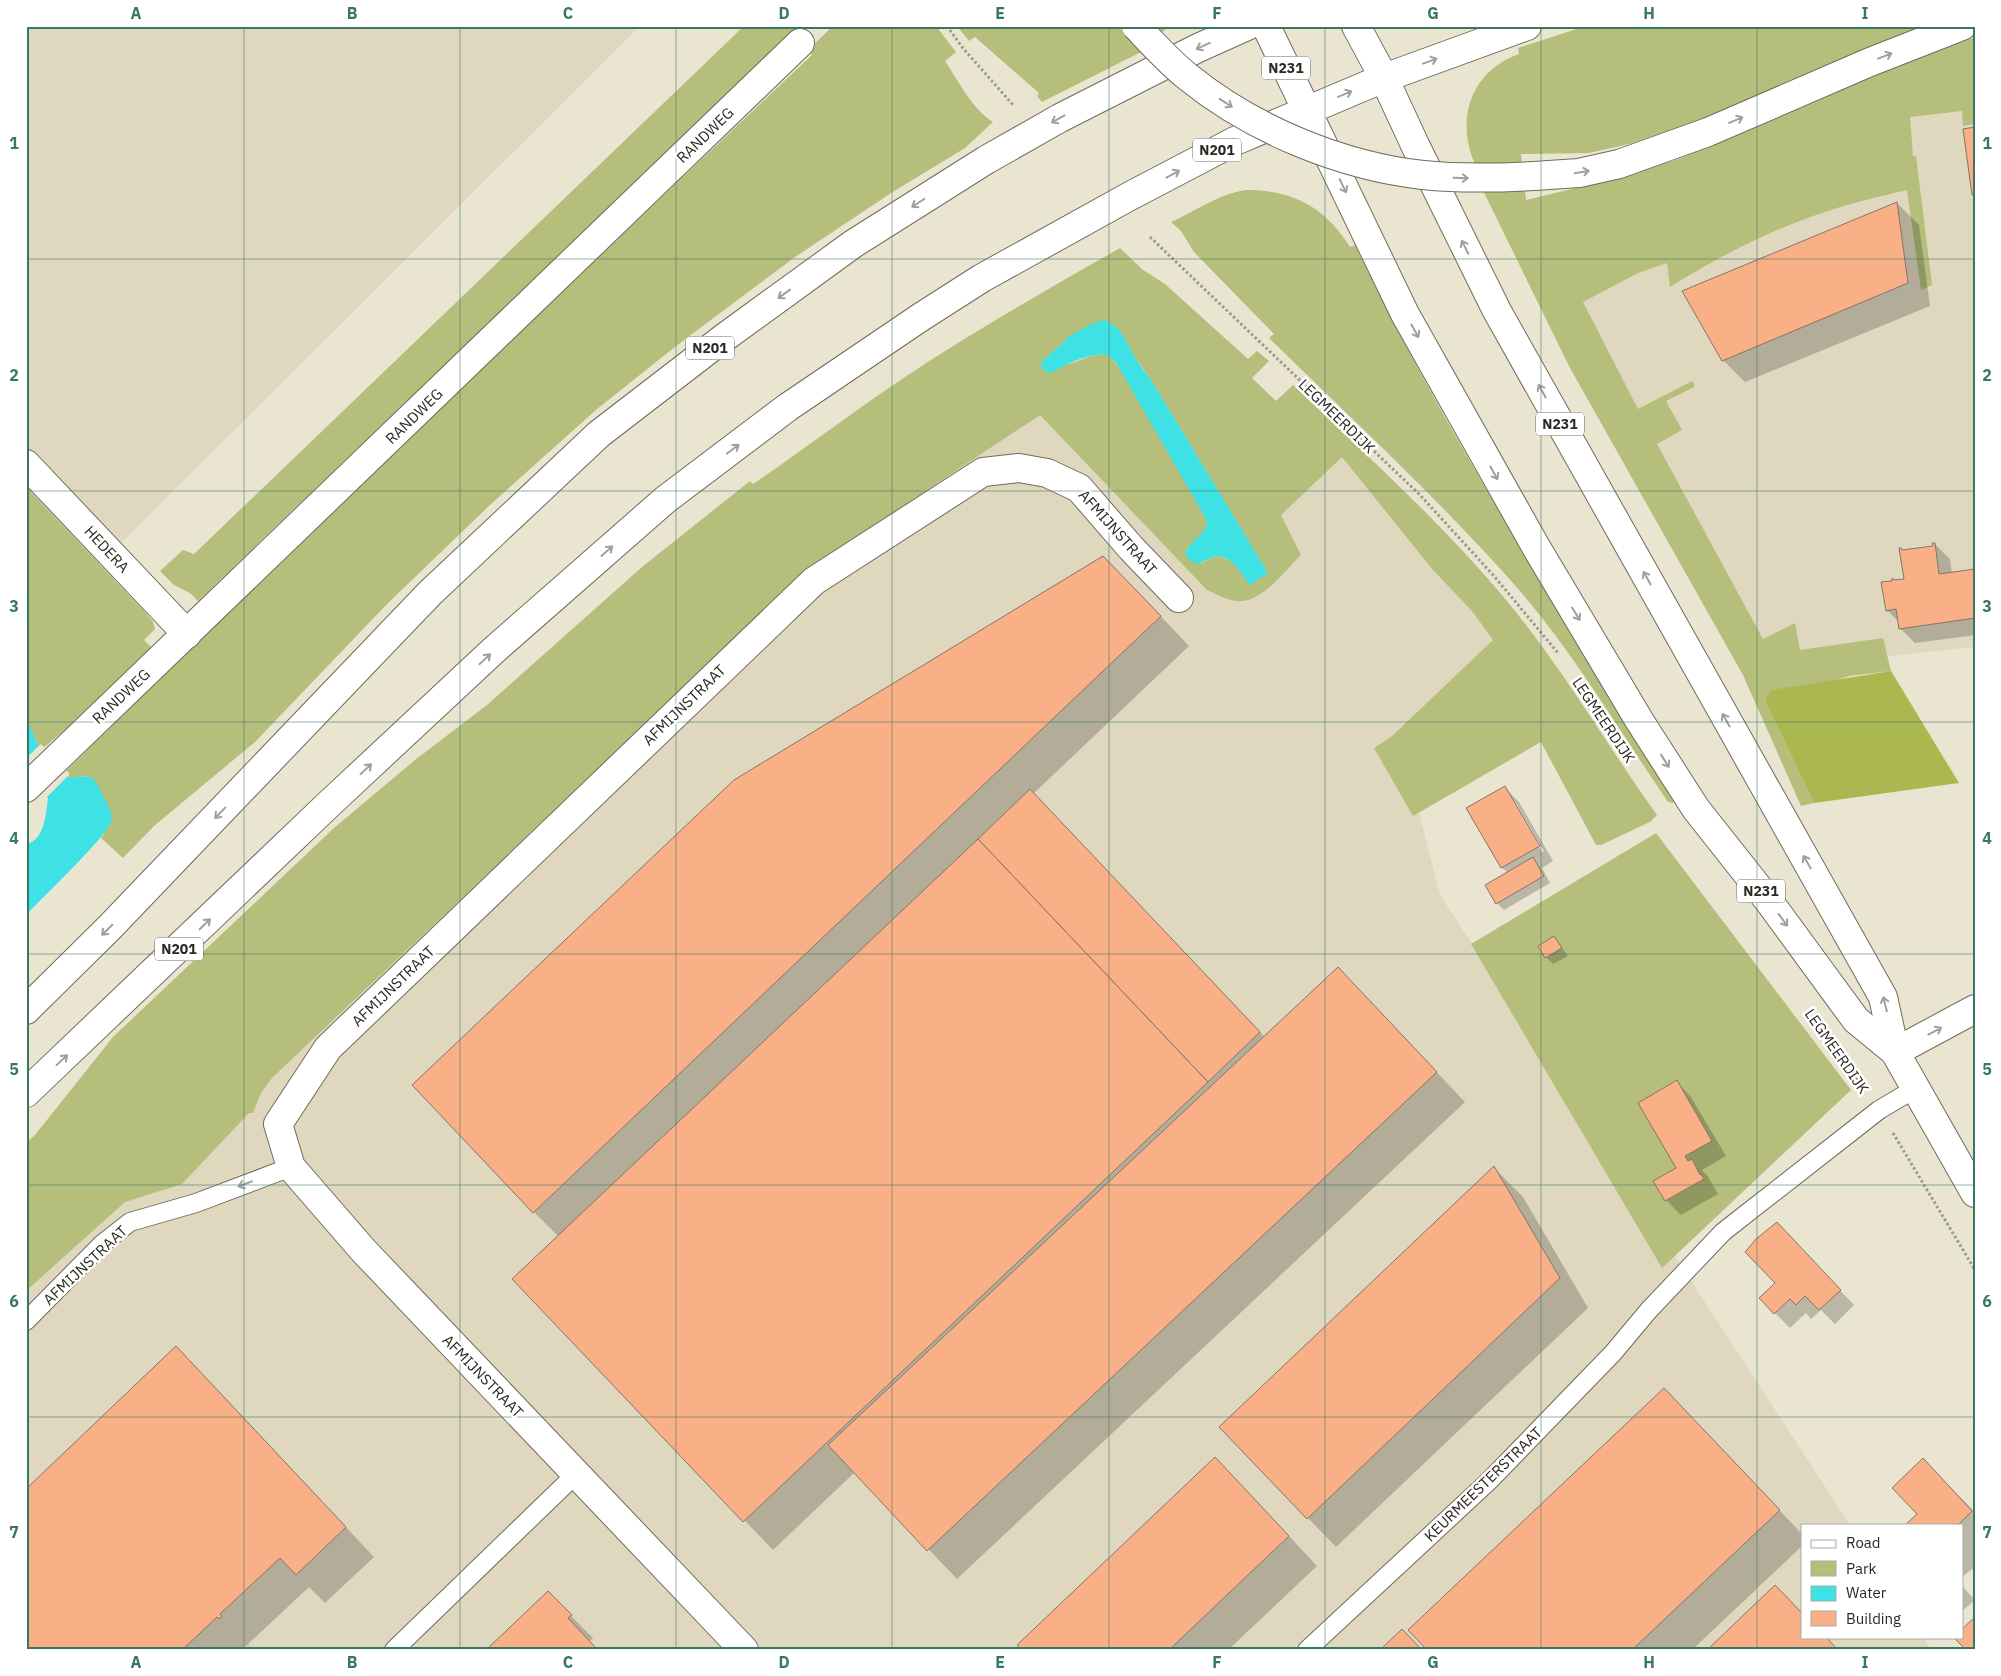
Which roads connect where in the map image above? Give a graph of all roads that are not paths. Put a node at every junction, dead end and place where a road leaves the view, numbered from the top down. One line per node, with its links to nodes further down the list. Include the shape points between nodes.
1 (1136, 26): 6 (main road, one-way to 6, bridge, via 1188,78 1258,124 1314,148 1359,162 1422,175 1492,178 1579,173 1619,164 1708,132)
2 (1247, 26): 15 (main road, N201, one-way to 15, via 1060,118 978,165 853,244 599,434 430,594)
3 (1266, 26): 9 (main road, LEGMEERDIJK / N231)
4 (1356, 26): 8 (main road, LEGMEERDIJK / N231)
5 (1527, 26): 8 (main road, N201, one-way to 5)
6 (1962, 26)
7 (800, 43): 12 (main road, RANDWEG)
8 (1384, 78): 9 (main road, N201, one-way to 8); 16 (main road, LEGMEERDIJK / N231, one-way to 8, via 1883,998 1498,311)
9 (1306, 110): 16 (main road, LEGMEERDIJK / N231, one-way to 16, via 1405,314 1536,547 1640,720 1696,809 1856,1020); 18 (main road, N201, one-way to 9, via 494,650 665,500 788,407 982,278 1235,141)
10 (26, 464): 12 (main road, HEDERA)
11 (1179, 598): 19 (main road, AFMIJNSTRAAT, via 1079,488 1047,472 1019,468 983,472 814,581 328,1048 278,1124)
12 (187, 634): 13 (main road, RANDWEG)
13 (26, 788)
14 (1975, 1009): 16 (main road, one-way to 14)
15 (26, 1010)
16 (1896, 1052): 17 (main road, LEGMEERDIJK / N231)
17 (1916, 1088): 20 (main road, LEGMEERDIJK / N231); 25 (lane, KEURMEESTERSTRAAT, via 1879,1110 1724,1232 1490,1480)
18 (26, 1093)
19 (291, 1167): 21 (lane, AFMIJNSTRAAT, one-way to 21, via 196,1203 130,1222 102,1244); 22 (main road, AFMIJNSTRAAT, via 363,1250)
20 (1975, 1193)
21 (26, 1321)
22 (576, 1474): 23 (lane); 24 (main road, AFMIJNSTRAAT)
23 (394, 1650)
24 (744, 1650)
25 (1307, 1650)

